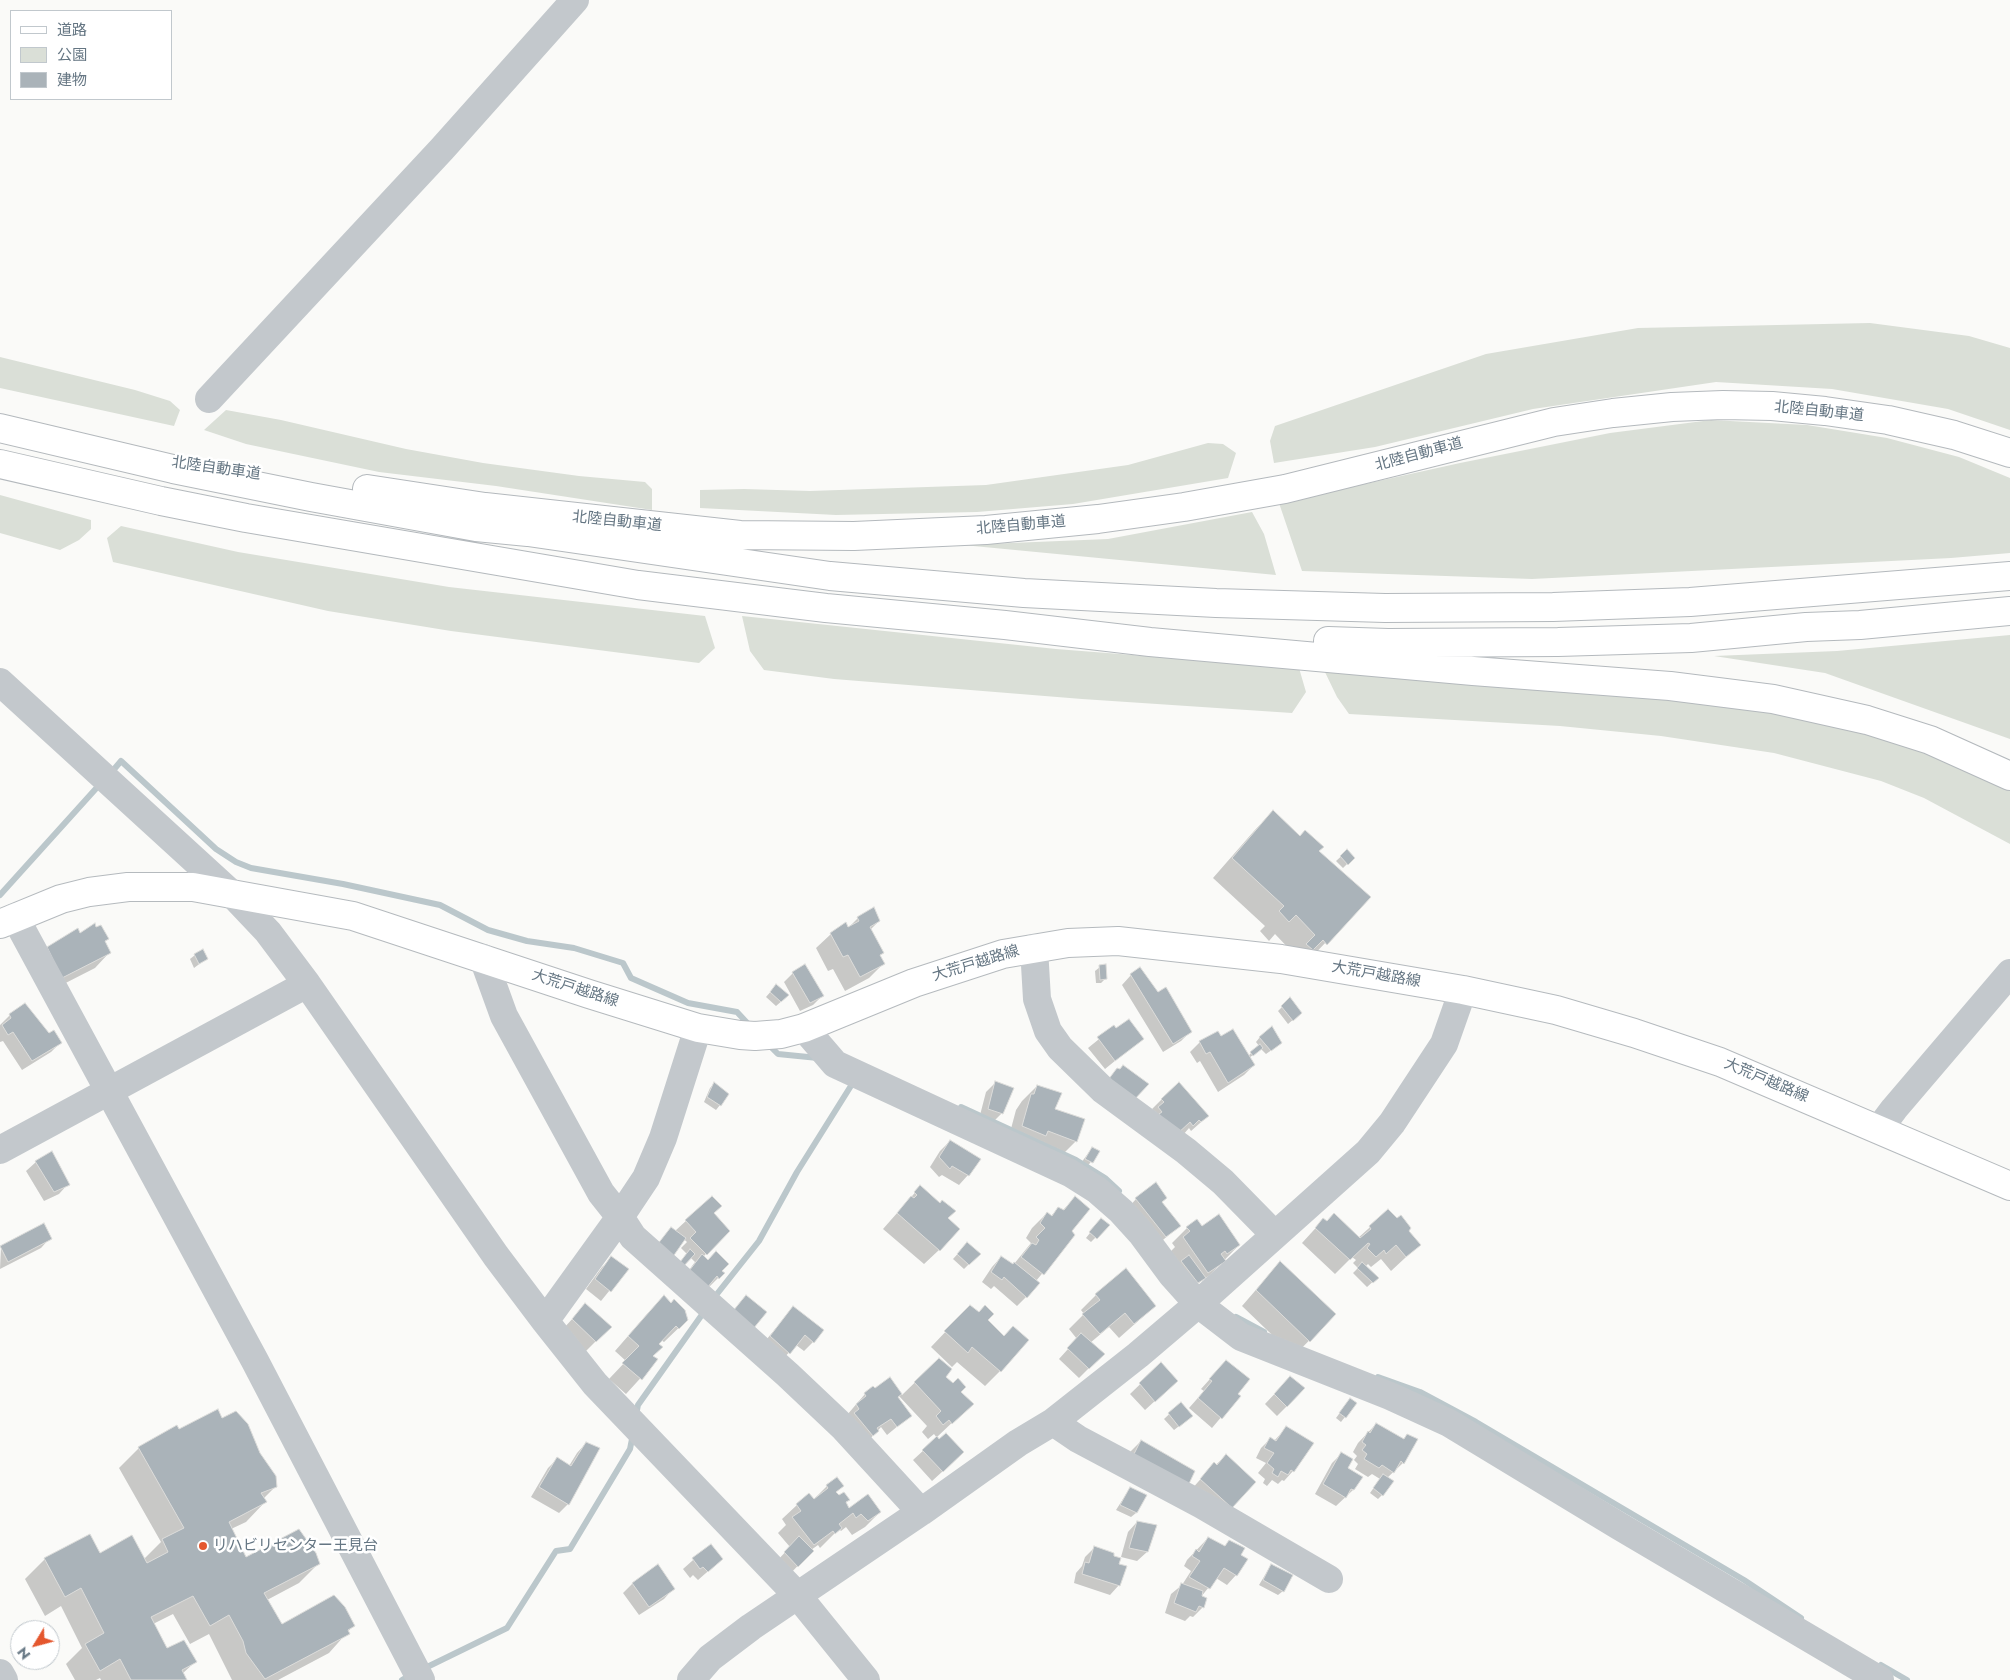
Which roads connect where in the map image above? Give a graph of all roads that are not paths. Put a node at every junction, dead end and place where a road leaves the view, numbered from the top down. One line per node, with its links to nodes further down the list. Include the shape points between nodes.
1 (575, 0): 2 (street)
2 (210, 399)
3 (12, 431): 4 (main road, 北陸自動車道, via 173,463 318,484 494,508 750,535 854,536 986,530 1108,518 1285,489 1554,422 1672,407 1762,406 1826,411 1888,420); 6 (main road, 北陸自動車道, via 173,469 476,527 830,576 1024,593 1365,608 1552,606 1690,602)
4 (2010, 453)
5 (0, 464): 8 (main road, via 161,502 638,586)
6 (2010, 576)
7 (2010, 611): 8 (main road, via 1691,638 1558,642 1388,643)
8 (1005, 625): 10 (main road, via 1366,661 1670,686 1773,699 1867,720 1930,740)
9 (0, 682): 11 (street)
10 (2010, 776)
11 (233, 895): 12 (main road, 大荒戸越路線, via 193,887 128,886 61,899); 14 (main road, 大荒戸越路線, via 353,916); 16 (street, via 268,932)
12 (7, 921): 20 (street)
13 (1034, 948): 17 (main road, 大荒戸越路線, via 1076,942 1151,944 1281,959); 19 (main road, 大荒戸越路線, via 1003,954 914,984); 25 (street, via 1036,999 1048,1031 1060,1048 1103,1090 1223,1182)
14 (483, 958): 18 (main road, 大荒戸越路線); 24 (street, via 504,1016 601,1193)
15 (2010, 973): 21 (street)
16 (307, 984): 20 (street); 27 (street)
17 (1463, 990): 21 (main road, 大荒戸越路線, via 1556,1010 1681,1048); 25 (street, via 1444,1044 1392,1123 1368,1152)
18 (698, 1028): 19 (main road, 大荒戸越路線, via 755,1036); 24 (street, via 663,1138 646,1178)
19 (804, 1028): 26 (street, via 834,1064 1070,1173 1097,1190 1126,1216)
20 (109, 1092): 22 (street); 34 (street, via 255,1361)
21 (1879, 1129): 23 (main road, 大荒戸越路線)
22 (0, 1150)
23 (2010, 1186)
24 (620, 1217): 27 (street); 29 (street, via 633,1237 843,1427)
25 (1275, 1235): 26 (street)
26 (1198, 1304): 28 (street); 37 (street, via 1241,1337 1449,1423)
27 (544, 1321): 31 (street, via 595,1384)
28 (1053, 1422): 29 (street); 30 (street)
29 (921, 1512): 31 (street)
30 (1329, 1579)
31 (798, 1596): 35 (street, via 710,1658); 36 (street)
32 (0, 1673): 33 (street)
33 (4, 1680)
34 (421, 1680)
35 (691, 1680)
36 (866, 1680)
37 (1880, 1680)

